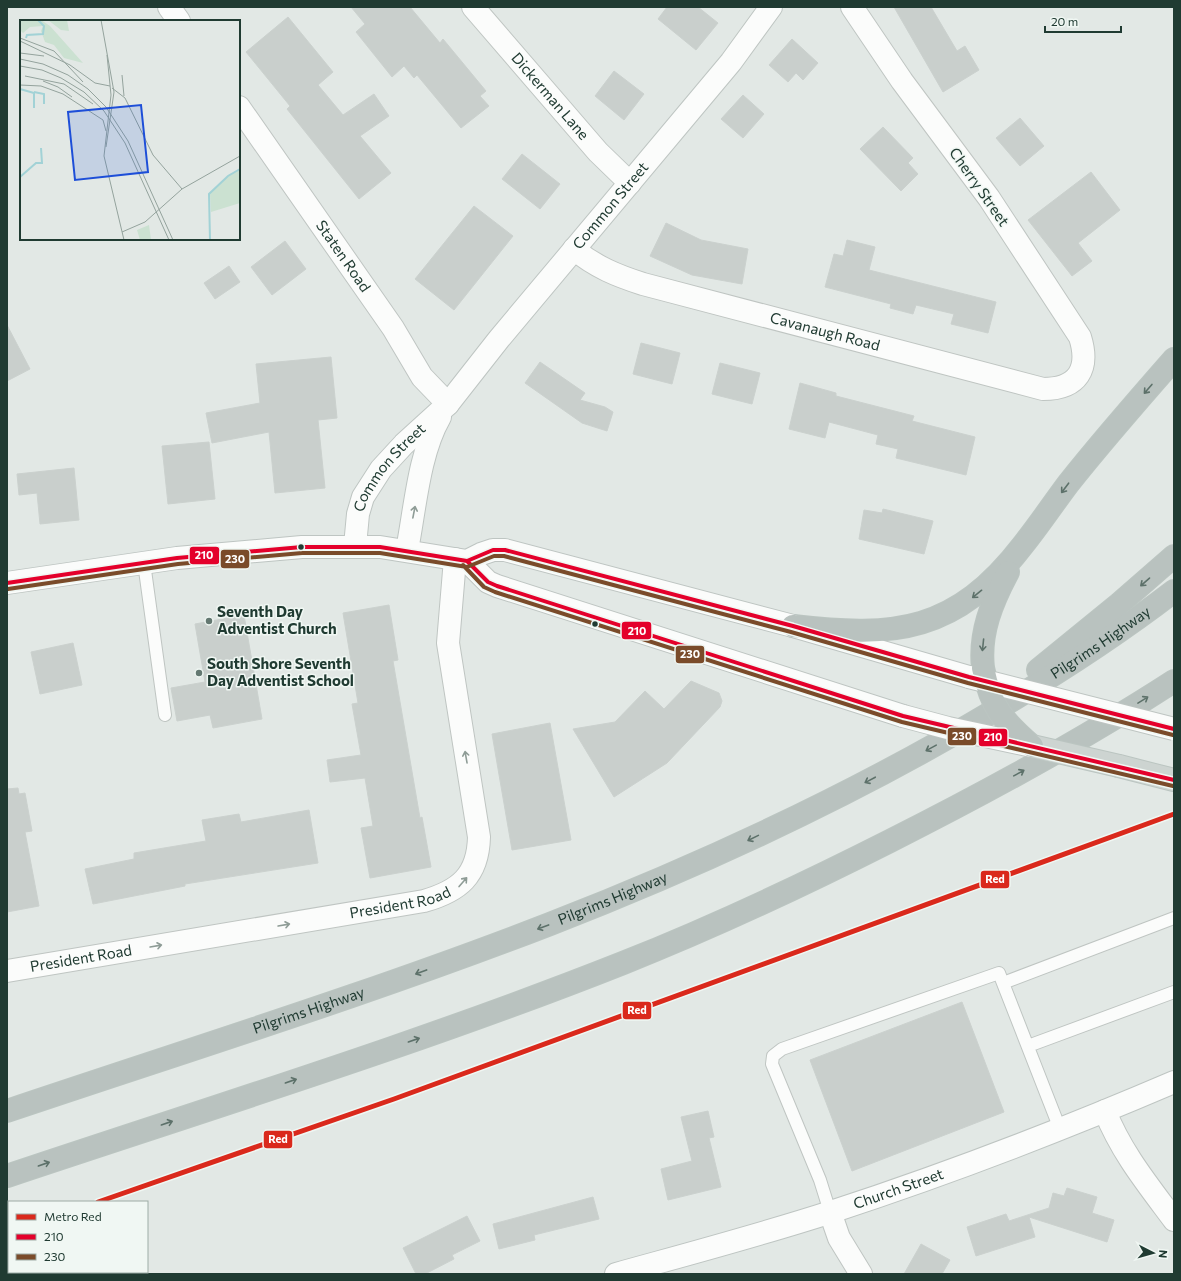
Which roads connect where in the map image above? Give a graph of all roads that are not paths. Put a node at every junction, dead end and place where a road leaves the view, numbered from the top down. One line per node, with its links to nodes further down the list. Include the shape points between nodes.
1 (169, 7): 5 (street)
2 (473, 7): 7 (street, Dickerman Lane, via 598,152)
3 (771, 7): 7 (street, Common Street, via 731,62)
4 (852, 7): 10 (street, Cherry Street, via 902,81 989,198 1080,337 1085,356)
5 (178, 20)
6 (240, 108): 11 (street, Staten Road, via 393,328 422,376)
7 (630, 183): 8 (street, Common Street)
8 (574, 249): 10 (street, Cavanaugh Road, via 597,266 632,280 1043,389 1063,386 1072,382); 11 (street, Common Street, via 498,339)
9 (1174, 359): 12 (highway, one-way to 12, via 1096,449)
10 (1079, 374)
11 (448, 404): 13 (street, Common Street, via 393,456 367,489 358,514); 14 (street, Common Street, one-way to 11, via 429,440)
12 (1023, 545): 20 (highway, one-way to 20, via 977,594 950,611 921,623 890,630 864,631); 21 (highway, one-way to 21, via 1001,585 988,617)
13 (355, 546): 14 (street); 17 (street, via 273,549)
14 (407, 550): 16 (street)
15 (1174, 556): 24 (highway, one-way to 24)
16 (461, 560): 20 (street, via 505,550); 26 (street, bridge, via 488,582 497,586 903,716); 29 (street, President Road, one-way to 16, via 424,901 458,888 474,866 478,850 448,643)
17 (144, 563): 18 (street); 23 (lane)
18 (7, 583)
19 (1174, 591): 24 (highway, Pilgrims Highway, via 1066,666)
20 (793, 626): 21 (street)
21 (979, 675): 25 (street, bridge); 26 (highway, bridge, via 1001,716)
22 (1174, 680): 37 (highway, one-way to 22, via 451,1028 668,944 774,897 919,826 1078,739)
23 (165, 715)
24 (971, 724): 34 (highway, Pilgrims Highway, one-way to 34, via 804,814 689,867 556,922 416,974)
25 (1174, 729)
26 (1032, 746): 27 (main road, bridge)
27 (1174, 780)
28 (1174, 918): 30 (lane)
29 (7, 971)
30 (1003, 983): 32 (lane); 38 (lane, via 999,973 782,1049 773,1056 772,1064 820,1180)
31 (1174, 992): 32 (lane)
32 (1028, 1046): 36 (lane)
33 (1174, 1082): 35 (street, Church Street)
34 (7, 1111)
35 (1105, 1111): 36 (street, Church Street); 39 (street, via 1128,1157)
36 (1060, 1128): 38 (street, Church Street, via 943,1173)
37 (7, 1176)
38 (830, 1212): 40 (street, Church Street); 41 (street, via 839,1238)
39 (1174, 1220)
40 (616, 1274)
41 (861, 1274)

